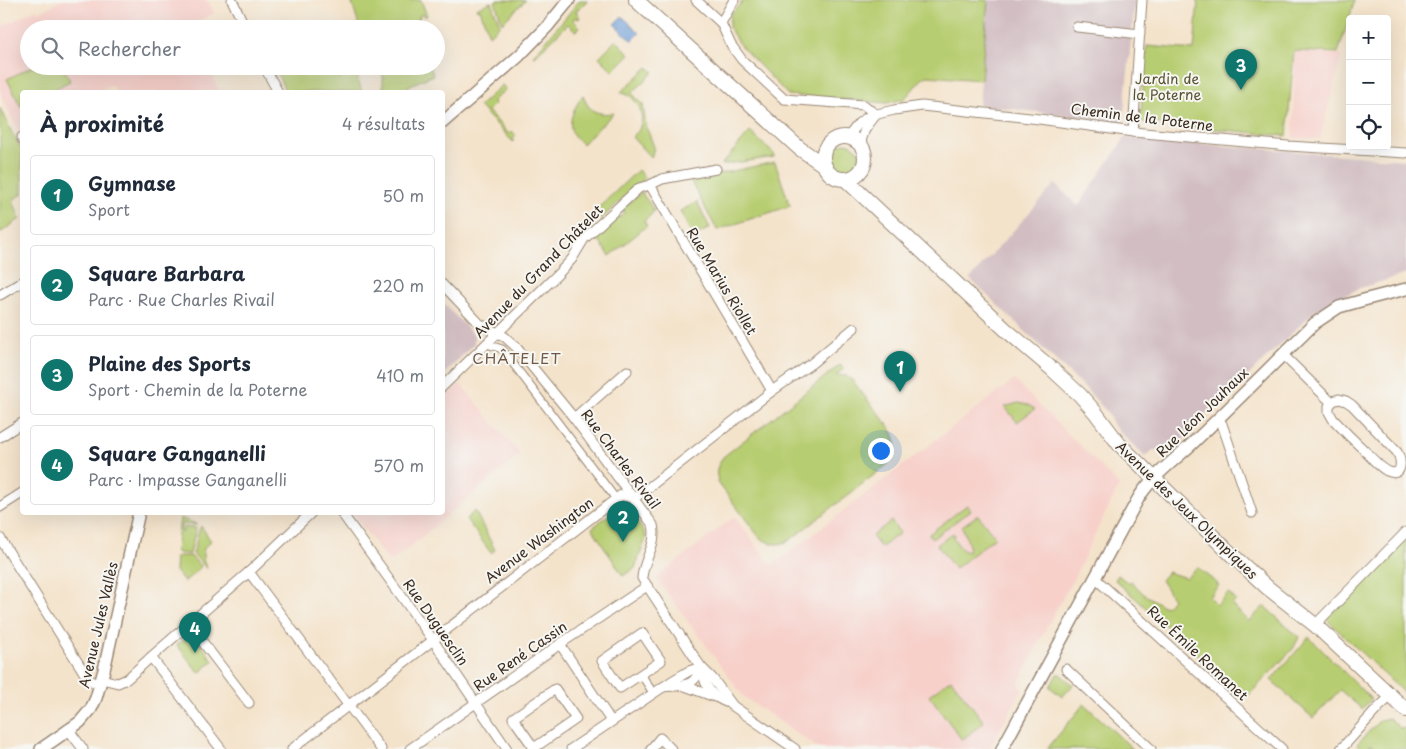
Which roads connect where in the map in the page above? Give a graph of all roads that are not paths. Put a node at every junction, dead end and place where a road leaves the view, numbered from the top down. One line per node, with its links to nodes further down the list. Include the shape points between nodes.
1 (232, 0): 7 (street)
2 (569, 0): 14 (street, via 519,56)
3 (636, 0): 18 (main road)
4 (696, 0): 8 (street)
5 (734, 0): 8 (street)
6 (1142, 0): 10 (street)
7 (242, 20)
8 (721, 23): 13 (street, via 742,60 784,99 864,105)
9 (1077, 27): 10 (street)
10 (1140, 34): 15 (street)
11 (269, 75): 12 (street)
12 (277, 90)
13 (876, 115): 15 (street, Chemin de la Poterne, via 922,106); 16 (street); 16 (street, Chemin de la Poterne, via 859,123)
14 (445, 120)
15 (1133, 132): 19 (street, Chemin de la Poterne)
16 (854, 141): 17 (main road, via 842,137); 22 (main road, via 864,150)
17 (826, 148): 18 (main road); 20 (main road)
18 (804, 152): 20 (main road)
19 (1406, 153)
20 (825, 166): 23 (main road, via 833,176)
21 (716, 169): 24 (street, Avenue du Grand Châtelet, via 662,179)
22 (862, 170): 23 (main road); 25 (main road)
23 (845, 179): 25 (main road, Avenue des Jeux Olympiques)
24 (650, 185): 31 (street, Avenue du Grand Châtelet, via 639,188 584,240 572,259); 36 (street, Rue Marius Riollet)
25 (867, 199): 43 (main road, Avenue des Jeux Olympiques, via 1080,395 1119,444)
26 (20, 283): 29 (street)
27 (445, 287): 31 (street, Rue Charles Rivail, via 480,324)
28 (1406, 289): 33 (street, Rue Léon Jouhaux, via 1339,307 1315,322)
29 (0, 294)
30 (854, 328): 36 (street)
31 (497, 334): 32 (street, Avenue du Grand Châtelet); 38 (street, Rue Charles Rivail, via 516,348)
32 (487, 344): 35 (street, Avenue du Grand Châtelet); 46 (street, via 502,349)
33 (1282, 355): 37 (street); 39 (street, Rue Léon Jouhaux)
34 (628, 371): 38 (street)
35 (445, 384)
36 (772, 391): 45 (street)
37 (1331, 402): 42 (street, via 1346,401 1352,406 1397,452); 42 (street, via 1331,416 1380,467 1391,472)
38 (574, 418): 45 (street, Rue Charles Rivail)
39 (1217, 419): 43 (street, Rue Léon Jouhaux); 48 (street, via 1222,424)
40 (20, 425): 41 (street)
41 (0, 437)
42 (1403, 472)
43 (1154, 478): 55 (street, Rue Léon Jouhaux, via 1142,492); 58 (main road, Avenue des Jeux Olympiques, via 1268,588)
44 (20, 494): 47 (street)
45 (634, 498): 46 (street, via 621,495); 56 (street, Rue Charles Rivail, via 655,533 642,572)
46 (616, 499): 59 (street, Avenue Washington)
47 (0, 507)
48 (1252, 513)
49 (138, 515): 65 (street, Avenue Jules Vallès)
50 (309, 515): 54 (street)
51 (343, 515): 59 (street, Rue Duguesclin)
52 (1406, 532): 58 (street)
53 (0, 538): 65 (street, via 85,674 92,681)
54 (249, 572): 57 (street); 74 (street)
55 (1095, 578): 90 (street, Rue Léon Jouhaux); 92 (street, Rue Émile Romanet)
56 (647, 586): 60 (street, Rue René Cassin); 62 (street, Rue Charles Rivail)
57 (189, 624): 61 (street); 71 (street)
58 (1315, 625): 69 (main road, Avenue des Jeux Olympiques)
59 (433, 640): 72 (street, Rue Duguesclin); 74 (street, Avenue Washington)
60 (560, 644): 72 (street, Rue René Cassin); 76 (street)
61 (150, 657): 65 (street, via 127,679 118,683); 81 (street)
62 (701, 668): 66 (street, via 698,676); 67 (street, via 689,671); 70 (street, via 704,682); 73 (street)
63 (1066, 670): 91 (street)
64 (641, 674): 64 (street, via 620,688 602,661 642,633 661,661); 68 (street)
65 (101, 682): 77 (street, Avenue Jules Vallès, via 91,709)
66 (685, 686): 67 (street); 70 (street)
67 (663, 688): 68 (street)
68 (653, 693): 76 (street)
69 (1391, 696): 75 (main road, Avenue des Jeux Olympiques); 93 (street)
70 (715, 697): 73 (street)
71 (249, 703)
72 (476, 703): 84 (street, Rue René Cassin); 85 (street, Rue Duguesclin)
73 (731, 704): 89 (street)
74 (349, 705): 82 (street, Avenue Washington); 83 (street)
75 (1405, 708)
76 (611, 721): 86 (street)
77 (68, 730): 79 (street, Avenue Jules Vallès); 80 (street)
78 (534, 748): 78 (street, via 514,718 555,689 576,719)
79 (41, 749)
80 (83, 749)
81 (220, 749)
82 (292, 749)
83 (381, 749)
84 (410, 749)
85 (507, 749)
86 (571, 749)
87 (651, 749): 88 (street, via 660,738)
88 (671, 749)
89 (795, 749)
90 (1002, 749)
91 (1151, 749)
92 (1282, 749)
93 (1341, 749)

